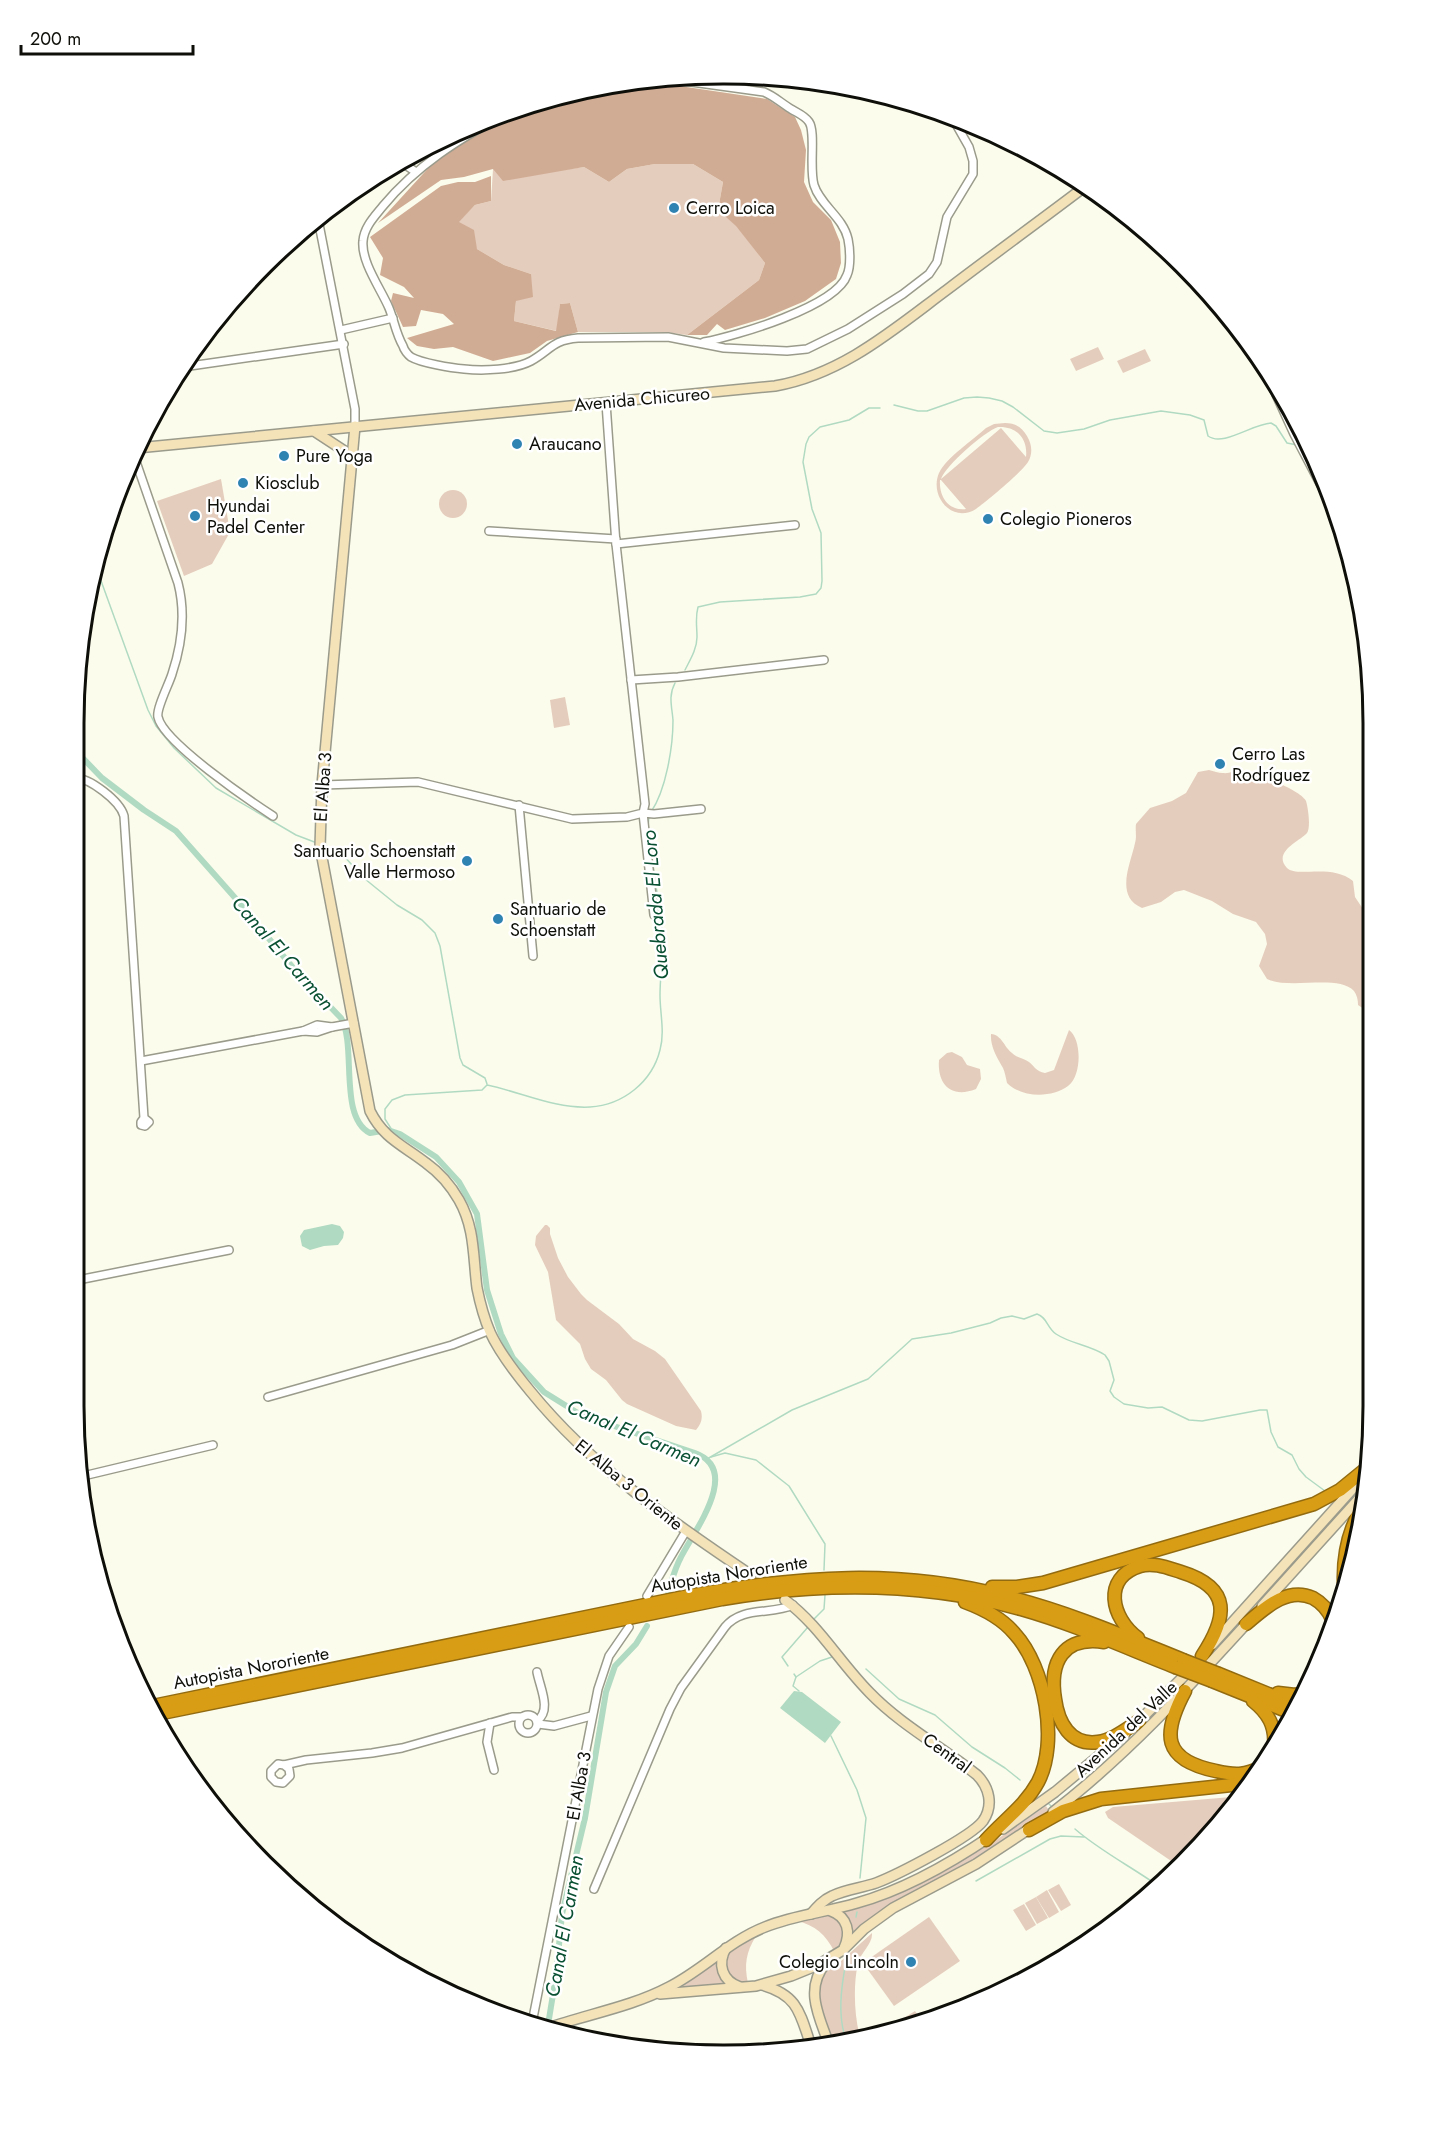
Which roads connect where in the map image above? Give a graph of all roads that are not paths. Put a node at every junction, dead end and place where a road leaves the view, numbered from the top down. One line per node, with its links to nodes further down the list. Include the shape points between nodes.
1 (709, 84): 10 (street, via 775,96 810,123 814,184 840,221 848,238 849,254 847,276 834,291 806,308 775,322)
2 (959, 130): 10 (street, via 969,147 973,174 947,217 937,262 929,274 848,328 807,349 724,348)
3 (450, 146): 5 (street)
4 (409, 167): 5 (street)
5 (416, 172): 8 (street, via 370,222 363,239 367,263)
6 (1078, 192): 13 (street, Avenida Chicureo, via 874,344 824,373 775,386)
7 (320, 228): 9 (street)
8 (393, 318): 9 (street); 10 (street, via 398,337 410,356 465,369 527,363 565,339 669,337)
9 (341, 330): 11 (street)
10 (702, 343)
11 (344, 344): 12 (street); 14 (street)
12 (194, 365)
13 (606, 403): 14 (street, Avenida Chicureo); 23 (street)
14 (356, 426): 15 (street, Avenida Chicureo); 17 (street, El Alba 3)
15 (314, 431): 16 (street, Avenida Chicureo); 18 (street)
16 (148, 446)
17 (353, 447): 18 (street); 19 (street, El Alba 3)
18 (343, 450): 19 (street)
19 (352, 461): 27 (street, El Alba 3)
20 (138, 468): 31 (street, via 182,605 181,641 158,719 203,766)
21 (795, 525): 23 (street)
22 (489, 531): 23 (street)
23 (616, 542): 25 (street)
24 (824, 660): 25 (street)
25 (631, 680): 30 (street)
26 (84, 779): 35 (street, via 113,799 124,816)
27 (322, 785): 28 (street, via 418,782); 34 (street, El Alba 3, via 320,844)
28 (519, 805): 30 (street, via 581,820); 33 (street)
29 (701, 809): 30 (street)
30 (643, 813): 32 (street)
31 (273, 816)
32 (654, 915)
33 (533, 956)
34 (348, 1024): 35 (street, via 317,1024 303,1031); 37 (street, El Alba 3, via 370,1111)
35 (141, 1061): 36 (street)
36 (144, 1118)
37 (389, 1138): 40 (street, El Alba 3 Oriente, via 432,1168 461,1204 474,1240 478,1289)
38 (229, 1250): 39 (street)
39 (84, 1279)
40 (490, 1330): 41 (street, via 452,1345); 47 (street, El Alba 3 Oriente, via 511,1366 560,1426 602,1465)
41 (268, 1397)
42 (213, 1445): 44 (street)
43 (1359, 1474): 51 (highway, via 1314,1504 1161,1550 1034,1585)
44 (88, 1475)
45 (1359, 1482): 60 (street, Avenida del Valle)
46 (1356, 1502): 56 (street, Avenida del Valle)
47 (691, 1534): 50 (street, El Alba 3 Oriente); 53 (street)
48 (1349, 1537): 49 (highway)
49 (1344, 1557)
50 (751, 1575)
51 (960, 1586): 59 (highway, Autopista Nororiente, via 1040,1606); 67 (highway, Autopista Nororiente, via 863,1578 765,1583)
52 (933, 1592): 58 (highway, Autopista Nororiente, via 1023,1610); 69 (highway, Autopista Nororiente, via 846,1586 749,1594); 81 (highway, via 987,1611 1014,1632 1032,1661 1044,1707 1048,1744 1039,1780 1017,1811)
53 (647, 1596)
54 (789, 1603): 82 (street, via 774,1611 734,1618 681,1688); 83 (street, Central, via 877,1700 977,1775 989,1797 983,1820 966,1835 896,1875)
55 (1329, 1612): 56 (highway, via 1319,1602 1297,1595 1274,1602)
56 (1246, 1624): 64 (street, Avenida del Valle)
57 (629, 1627): 70 (street, El Alba 3, via 606,1662)
58 (1124, 1646): 61 (highway, Autopista Nororiente); 72 (highway, via 1086,1641 1062,1653 1053,1676 1057,1713 1069,1733 1090,1742 1110,1739)
59 (1148, 1646): 60 (highway, via 1121,1623 1115,1598 1128,1572 1155,1565 1201,1579 1217,1596 1220,1623); 61 (highway, Autopista Nororiente)
60 (1202, 1656): 72 (street, Avenida del Valle)
61 (1179, 1663): 63 (highway, Autopista Nororiente, bridge)
62 (537, 1672): 74 (street, via 545,1708)
63 (1242, 1688): 65 (highway); 66 (highway, Autopista Nororiente); 68 (highway, Autopista Nororiente); 75 (highway, via 1269,1718)
64 (1185, 1691): 78 (highway, via 1170,1729 1178,1755 1197,1767 1230,1774); 80 (street, Avenida del Valle, via 1125,1752)
65 (1294, 1694)
66 (1289, 1703)
67 (159, 1705)
68 (1285, 1710)
69 (163, 1713)
70 (591, 1716): 74 (street, via 554,1726); 93 (street, El Alba 3)
71 (522, 1717): 73 (street); 74 (street, via 528,1716); 74 (street, via 520,1726 526,1732 535,1730)
72 (1139, 1721): 81 (street, Avenida del Valle, via 1071,1779)
73 (490, 1723): 76 (street, via 402,1748); 77 (street, via 487,1742)
74 (538, 1723)
75 (1274, 1730)
76 (285, 1765)
77 (494, 1770)
78 (1247, 1773)
79 (1239, 1784): 80 (highway, via 1101,1799 1063,1811)
80 (1029, 1830): 87 (street, Avenida del Valle, via 886,1912)
81 (986, 1840): 84 (street, Avenida del Valle, via 891,1891)
82 (594, 1889)
83 (831, 1896): 84 (street); 85 (street, Central)
84 (831, 1911): 85 (street, Avenida del Valle); 87 (street, via 847,1927)
85 (811, 1914): 86 (street, Avenida del Valle, via 765,1926)
86 (728, 1946): 90 (street, via 722,1970 731,1983); 91 (street, Avenida del Valle)
87 (843, 1950): 88 (street, Avenida del Valle)
88 (830, 1959): 89 (street, Avenida del Valle); 96 (street, via 817,1976 814,1989)
89 (762, 1985): 90 (street, Avenida del Valle); 97 (street, via 780,1991 794,2003)
90 (740, 1987): 91 (street, Avenida del Valle)
91 (653, 1995): 92 (street, Avenida del Valle)
92 (623, 2006): 94 (street, Avenida del Valle); 95 (street, Avenida del Valle)
93 (533, 2016)
94 (561, 2024)
95 (570, 2026)
96 (825, 2037)
97 (808, 2040)

